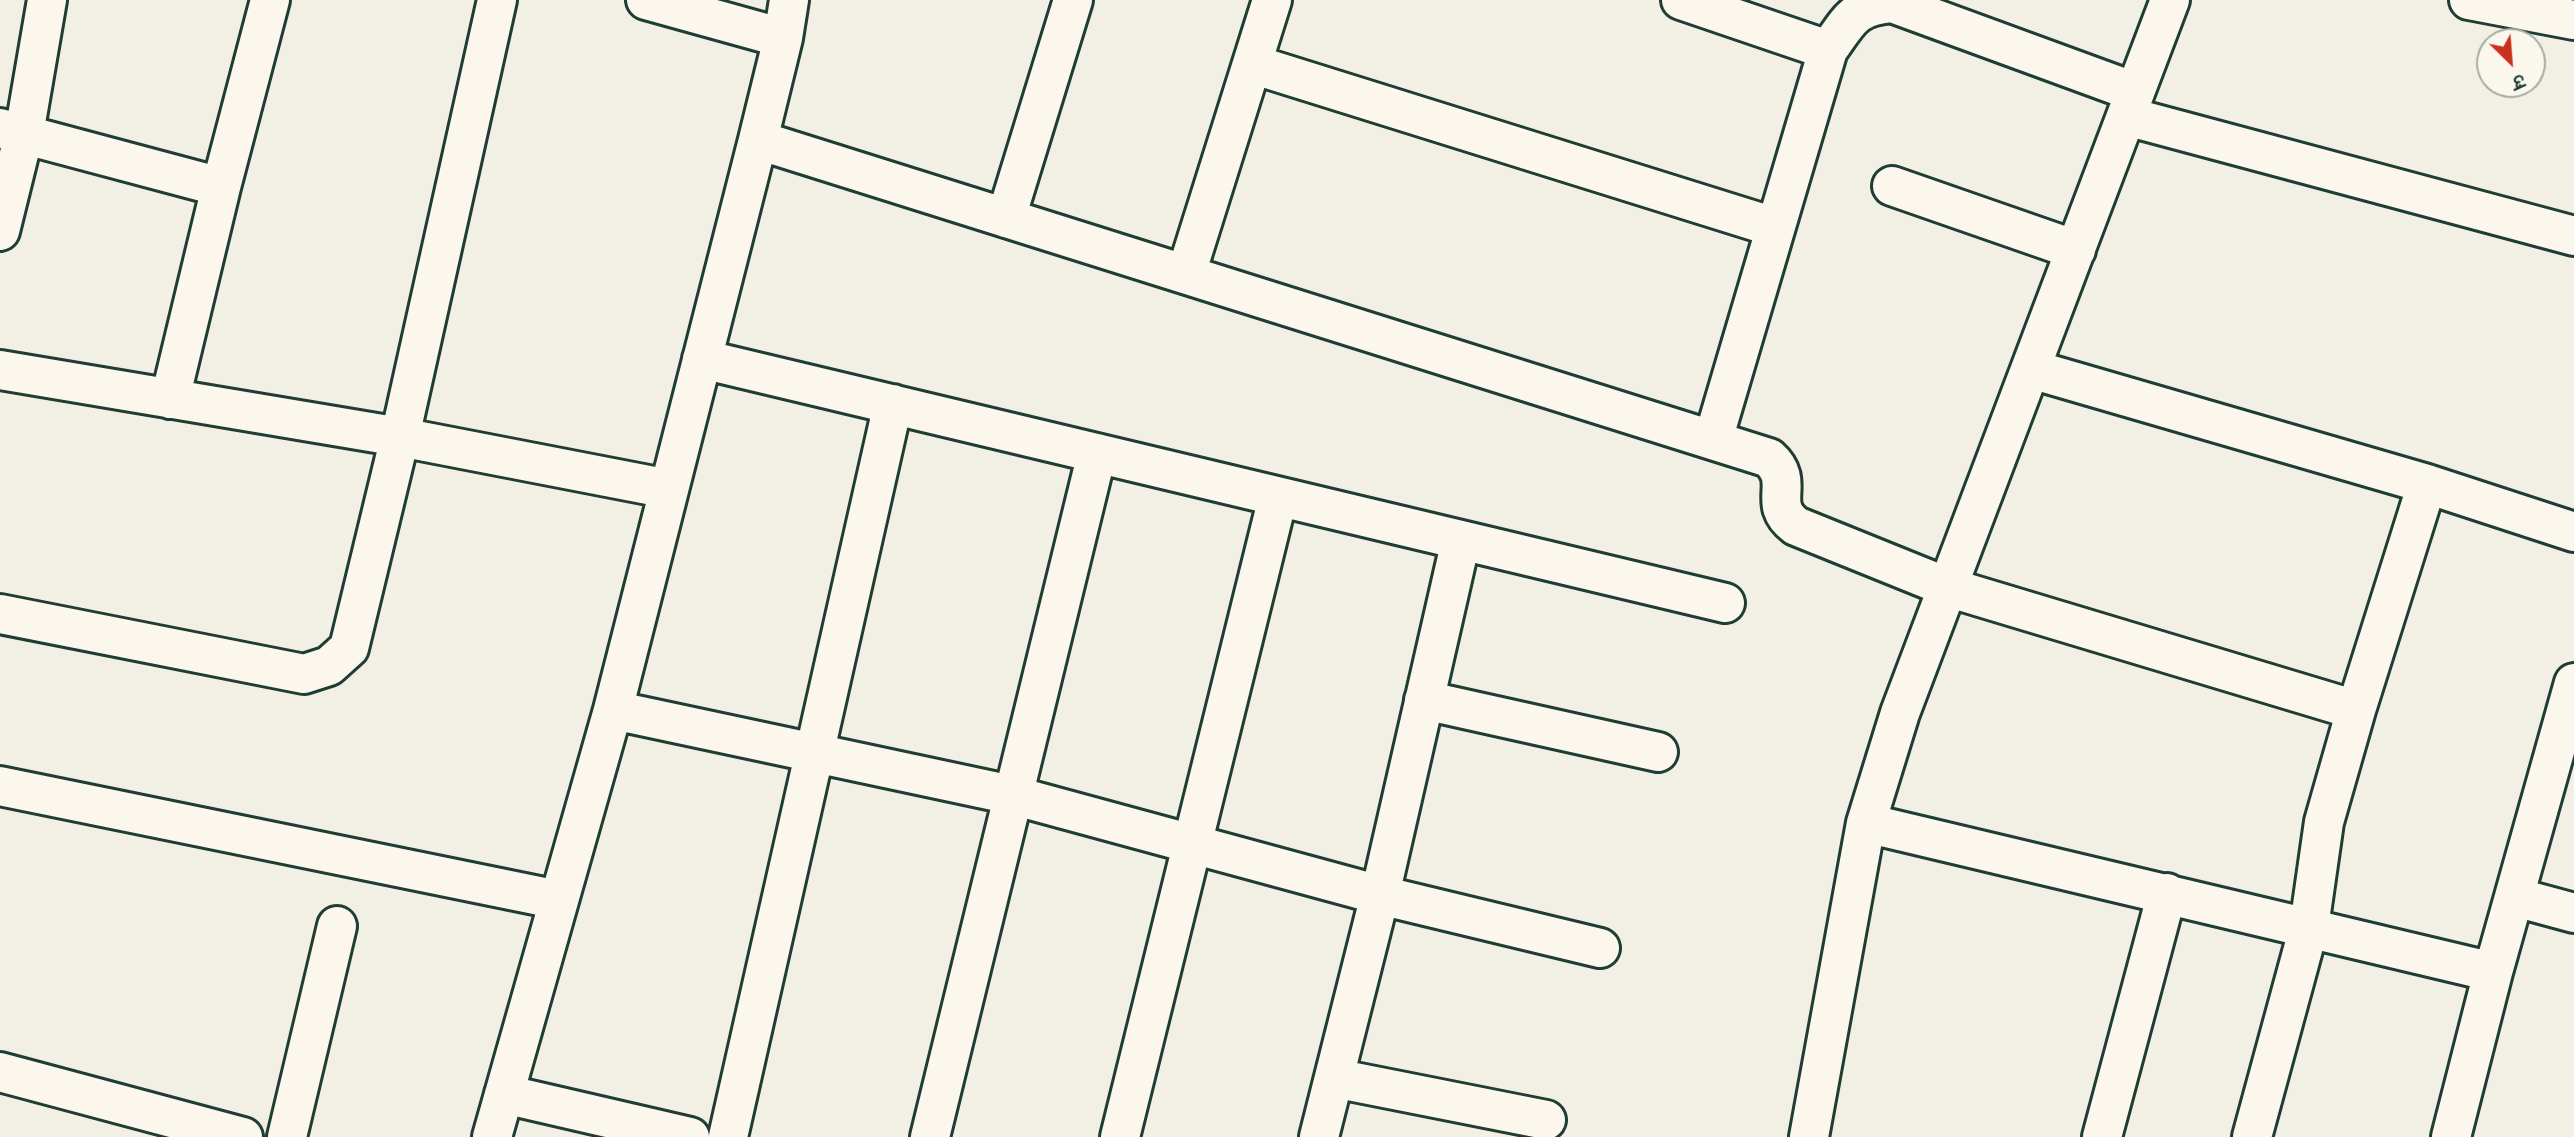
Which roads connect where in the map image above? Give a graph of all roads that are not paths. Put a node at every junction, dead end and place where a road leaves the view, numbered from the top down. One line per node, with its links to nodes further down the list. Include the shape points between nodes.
1 (47, 0): 16 (street)
2 (270, 0): 19 (street)
3 (497, 0): 31 (street)
4 (646, 0): 12 (street)
5 (789, 0): 12 (street)
6 (1073, 0): 20 (street)
7 (1272, 0): 14 (street)
8 (1681, 0): 13 (street)
9 (2170, 0): 15 (street)
10 (2469, 0): 11 (street)
11 (2574, 20)
12 (783, 38): 17 (street)
13 (1828, 50): 15 (street, via 1852,17 1871,5 1892,3); 21 (street)
14 (1252, 64): 21 (street); 25 (street)
15 (2131, 104): 23 (street); 24 (street)
16 (12, 131): 19 (street); 22 (street)
17 (758, 140): 20 (street); 26 (street)
18 (1892, 186): 24 (street)
19 (221, 187): 29 (street)
20 (1006, 218): 25 (street)
21 (1774, 227): 32 (street)
22 (0, 231)
23 (2574, 236)
24 (2076, 250): 28 (street)
25 (1185, 274): 32 (street)
26 (702, 359): 30 (street); 35 (street)
27 (0, 369): 29 (street)
28 (2031, 369): 34 (street); 39 (street)
29 (170, 399): 31 (street)
30 (893, 404): 33 (street); 48 (street)
31 (401, 437): 35 (street); 41 (street, via 349,648 329,666 304,674)
32 (1713, 440): 39 (street, via 1769,458 1780,467 1780,505 1785,518 1796,526)
33 (1097, 453): 36 (street); 50 (street)
34 (2427, 484): 37 (street); 45 (street)
35 (669, 489): 44 (street)
36 (1278, 497): 38 (street); 52 (street)
37 (2574, 532)
38 (1461, 540): 40 (street); 43 (street)
39 (1947, 587): 45 (street); 51 (street, via 1900,713)
40 (1725, 603)
41 (0, 614)
42 (2574, 683): 46 (street)
43 (1424, 700): 47 (street); 54 (street)
44 (613, 710): 48 (street); 56 (street)
45 (2356, 710): 59 (street, via 2325,822)
46 (2566, 751): 55 (street)
47 (1658, 752)
48 (816, 753): 50 (street); 70 (street)
49 (0, 786): 56 (street)
50 (1012, 795): 52 (street); 71 (street)
51 (1866, 823): 53 (street); 74 (street)
52 (1193, 844): 54 (street); 72 (street)
53 (2166, 893): 59 (street); 75 (street)
54 (1380, 895): 60 (street); 63 (street)
55 (2515, 897): 57 (street); 61 (street)
56 (559, 900): 64 (street)
57 (2574, 913)
58 (337, 926): 67 (street)
59 (2309, 928): 61 (street); 76 (street)
60 (1600, 948)
61 (2493, 972): 77 (street)
62 (0, 1072): 66 (street)
63 (1334, 1078): 65 (street); 73 (street)
64 (504, 1094): 68 (street); 69 (street)
65 (1546, 1120)
66 (243, 1137)
67 (287, 1137)
68 (492, 1137)
69 (690, 1137)
70 (728, 1137)
71 (930, 1137)
72 (1120, 1137)
73 (1319, 1137)
74 (1809, 1137)
75 (2102, 1137)
76 (2252, 1137)
77 (2451, 1137)

